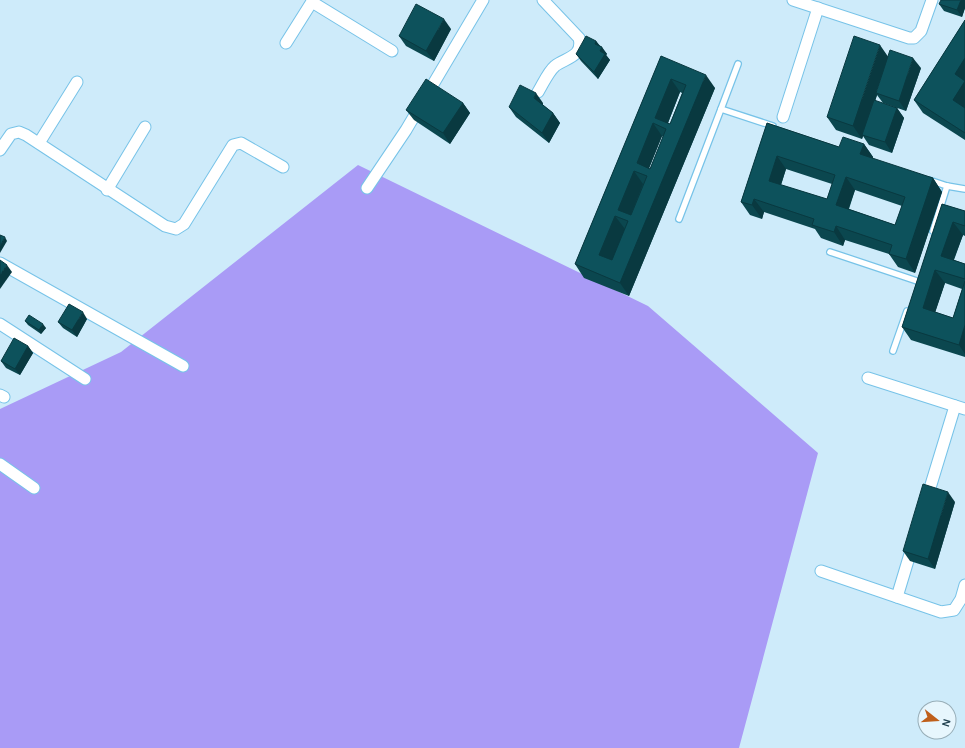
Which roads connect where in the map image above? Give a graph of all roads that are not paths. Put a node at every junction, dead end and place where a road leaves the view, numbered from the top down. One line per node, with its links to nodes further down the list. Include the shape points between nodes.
1 (483, 0): 21 (street, via 403,135)
2 (543, 0): 11 (street, via 579,38 580,43 579,49 572,57 554,67)
3 (793, 0): 6 (street)
4 (932, 0): 6 (street, via 921,31 914,38)
5 (312, 1): 7 (street); 8 (street)
6 (818, 8): 13 (street)
7 (286, 43)
8 (392, 51)
9 (738, 64): 12 (lane)
10 (77, 82): 16 (street)
11 (538, 92)
12 (722, 109): 15 (lane); 24 (lane)
13 (783, 117)
14 (145, 127): 23 (street)
15 (776, 127)
16 (39, 143): 17 (street, via 19,132 11,134); 23 (street)
17 (0, 150)
18 (283, 167): 23 (street, via 241,143 233,144 184,224 176,230 165,226)
19 (925, 178): 20 (lane)
20 (947, 186): 22 (lane); 25 (lane)
21 (367, 188)
22 (965, 189)
23 (107, 190)
24 (679, 219)
25 (931, 237)
26 (830, 252): 29 (lane)
27 (0, 264): 34 (street)
28 (920, 273): 29 (lane)
29 (917, 281): 30 (lane)
30 (915, 288)
31 (910, 302): 33 (lane)
32 (0, 324): 36 (street)
33 (893, 351)
34 (183, 366)
35 (868, 378): 37 (street)
36 (85, 379)
37 (960, 408): 40 (street)
38 (0, 464): 39 (street)
39 (34, 488)
40 (922, 513)
41 (915, 536): 44 (street)
42 (821, 572): 44 (street)
43 (965, 585): 44 (street, via 954,610 941,612)
44 (897, 597)

